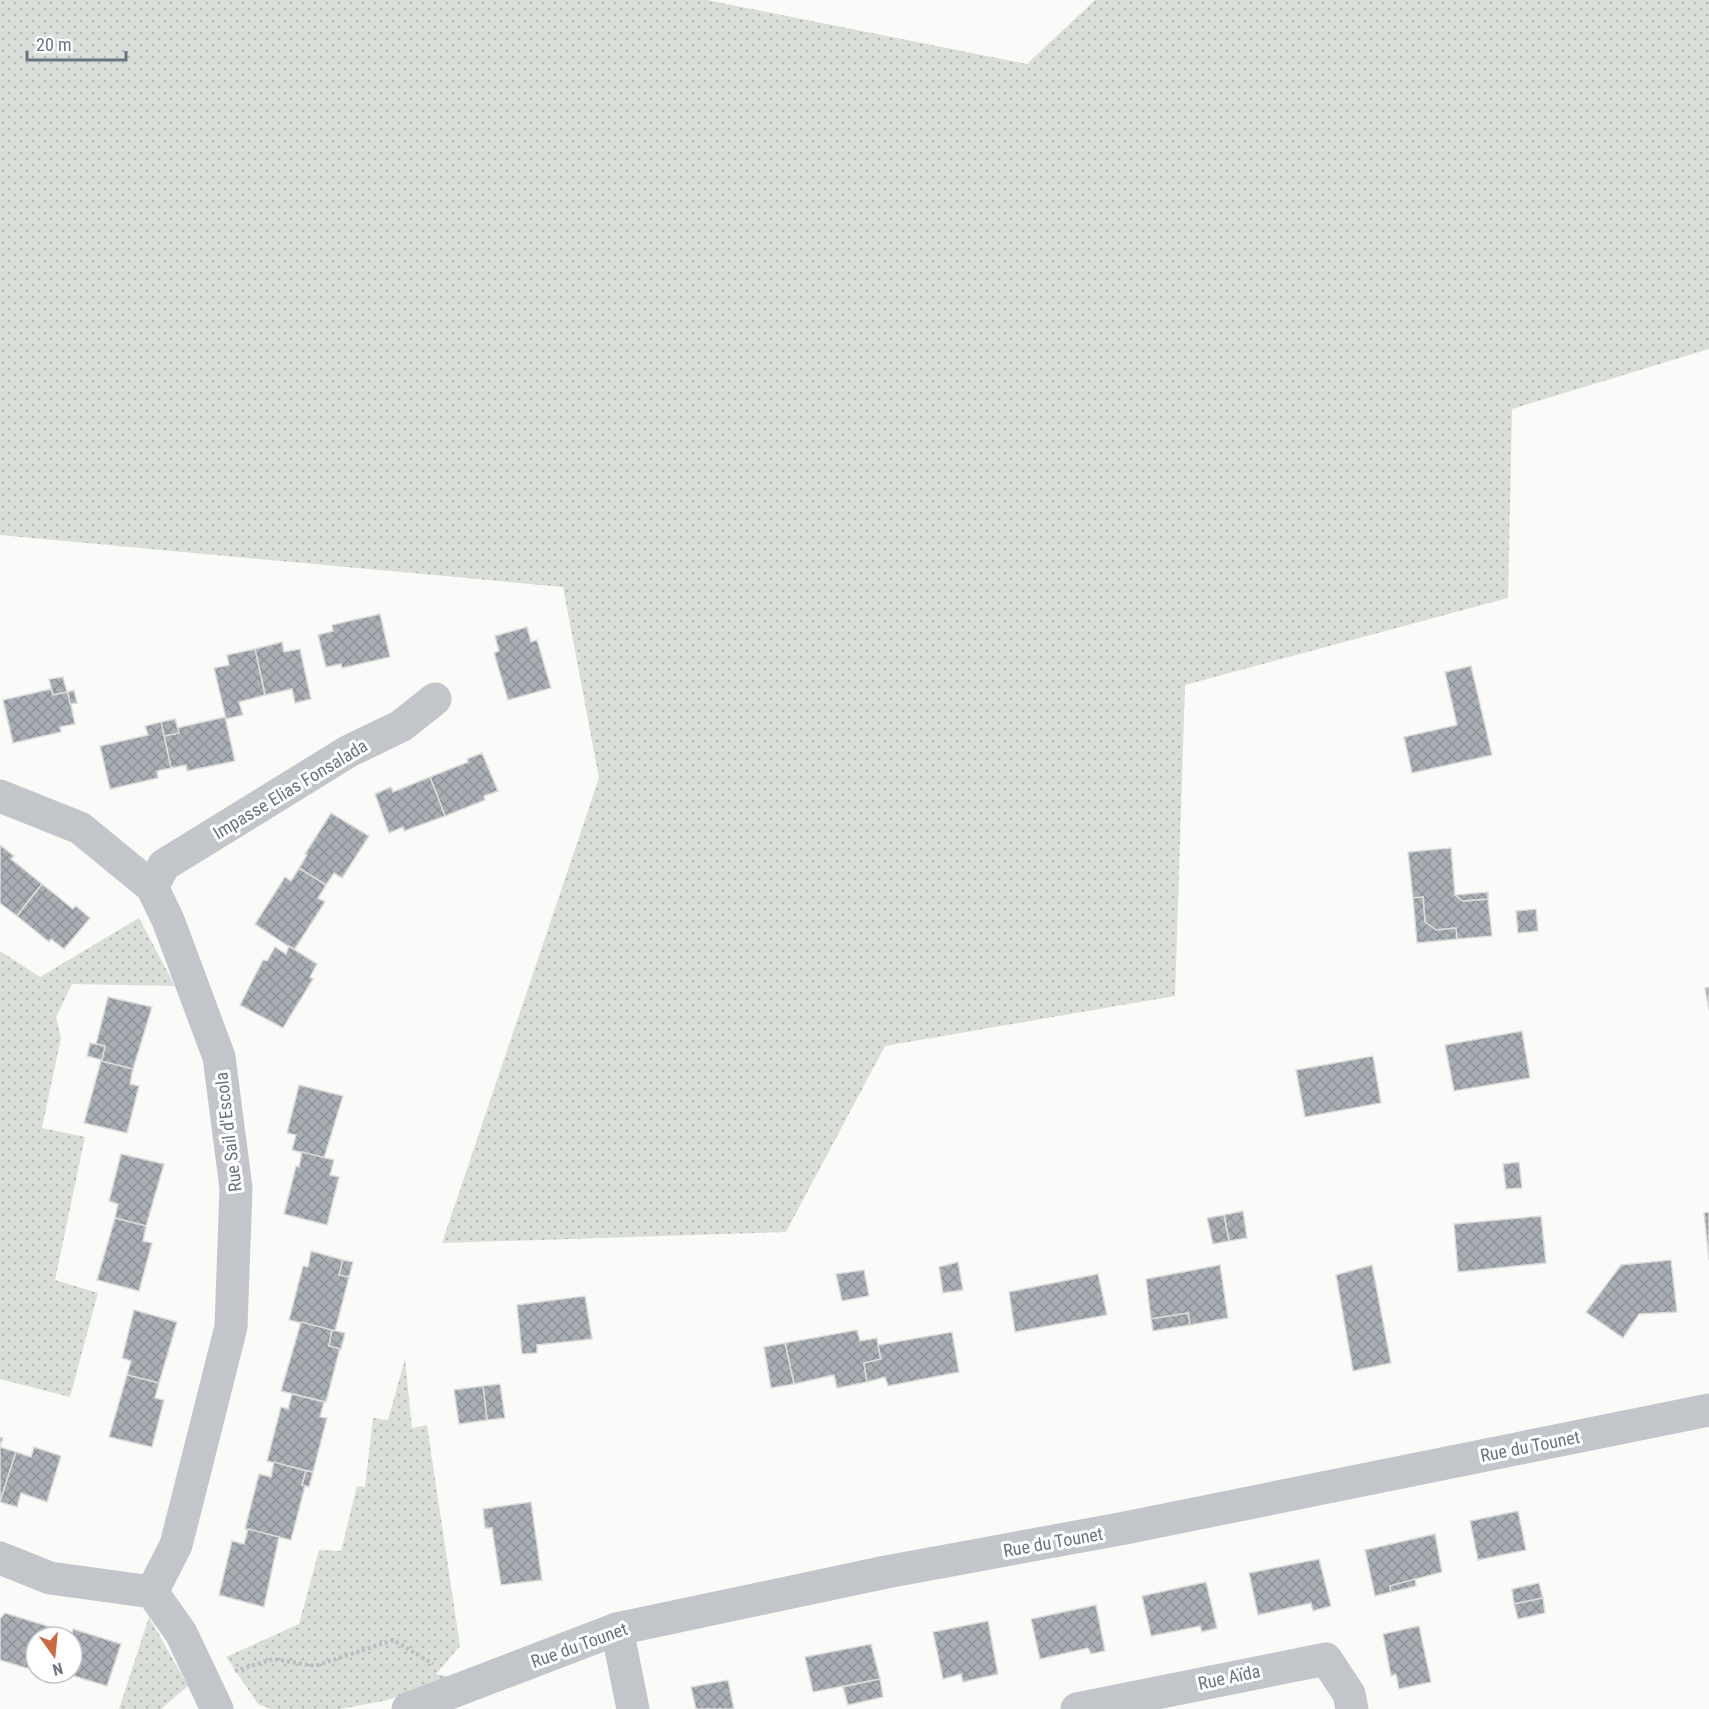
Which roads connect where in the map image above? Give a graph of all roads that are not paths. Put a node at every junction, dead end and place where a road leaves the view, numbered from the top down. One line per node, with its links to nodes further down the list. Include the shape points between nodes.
1 (435, 699): 3 (street, Impasse Elias Fonsalada, via 400,726 349,751 164,865)
2 (0, 796): 3 (street, Rue Sail d'Escola, via 80,828)
3 (152, 887): 6 (street, Rue Sail d'Escola, via 219,1057 236,1188 231,1327 176,1545)
4 (1709, 1410): 7 (street, Rue du Tounet)
5 (0, 1558): 6 (street, via 50,1578)
6 (152, 1592): 8 (street, via 181,1633)
7 (617, 1629): 9 (street, Rue du Tounet); 10 (street)
8 (211, 1696)
9 (408, 1709)
10 (633, 1709)
11 (1077, 1709): 12 (street, Rue Aïda, via 1326,1659 1350,1694)
12 (1352, 1709)

